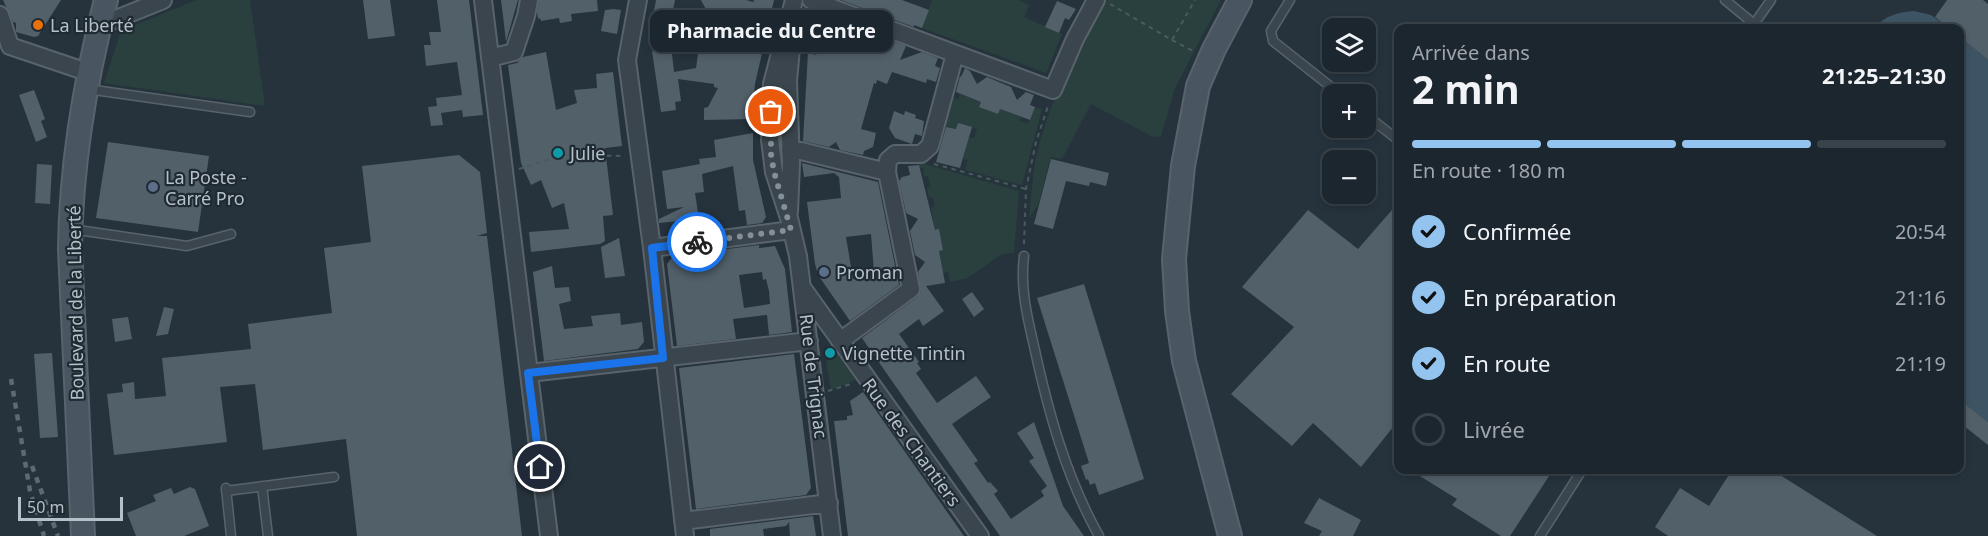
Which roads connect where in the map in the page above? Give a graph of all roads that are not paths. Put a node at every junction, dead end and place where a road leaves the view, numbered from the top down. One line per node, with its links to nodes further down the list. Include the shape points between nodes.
1 (106, 0): 16 (main road, Boulevard de la Liberté)
2 (163, 0): 16 (street)
3 (483, 0): 18 (street)
4 (529, 0): 18 (street, via 514,52)
5 (638, 0): 29 (street, via 627,60)
6 (794, 0): 24 (street, Rue de Trignac, via 788,81); 26 (street, Rue de Trignac, via 772,84 771,112 774,172)
7 (811, 0): 17 (street)
8 (1096, 0): 17 (street, via 1053,90)
9 (1240, 0): 48 (main road, via 1198,86 1183,166 1174,259 1184,361)
10 (1290, 0): 20 (lane, via 1271,31 1273,42)
11 (1725, 0): 14 (lane)
12 (1771, 0): 15 (lane)
13 (0, 15): 19 (street, via 10,46)
14 (1754, 24)
15 (1757, 24)
16 (99, 26): 19 (main road, Boulevard de la Liberté)
17 (956, 54): 25 (street, via 930,146 921,154 894,154 888,160)
18 (490, 58): 35 (street)
19 (88, 81): 21 (lane); 27 (main road, Boulevard de la Liberté)
20 (1327, 84)
21 (250, 112)
22 (1376, 123): 23 (lane)
23 (1394, 137)
24 (790, 151): 25 (street); 26 (street, Rue de Trignac)
25 (887, 172): 33 (street, via 910,289)
26 (790, 224): 29 (street); 31 (street, Rue de Trignac)
27 (70, 231): 28 (lane, via 187,246); 41 (main road, Boulevard de la Liberté)
28 (231, 234)
29 (652, 248): 34 (street)
30 (1024, 256): 47 (lane, via 1021,276 1047,400 1069,472)
31 (803, 289): 32 (street, Rue de Trignac); 33 (street, Rue des Chantiers)
32 (809, 341): 34 (street); 39 (street, Rue de Trignac)
33 (840, 341): 46 (street, Rue des Chantiers)
34 (663, 358): 35 (street); 40 (street)
35 (528, 373): 44 (street)
36 (1579, 474): 49 (lane)
37 (334, 477): 38 (lane)
38 (262, 486): 42 (lane, via 226,489); 43 (lane)
39 (829, 503): 40 (street); 45 (street, Rue de Trignac)
40 (684, 528)
41 (83, 536)
42 (231, 536)
43 (268, 536)
44 (549, 536)
45 (832, 536)
46 (980, 536)
47 (1099, 536)
48 (1230, 536)
49 (1540, 536)

